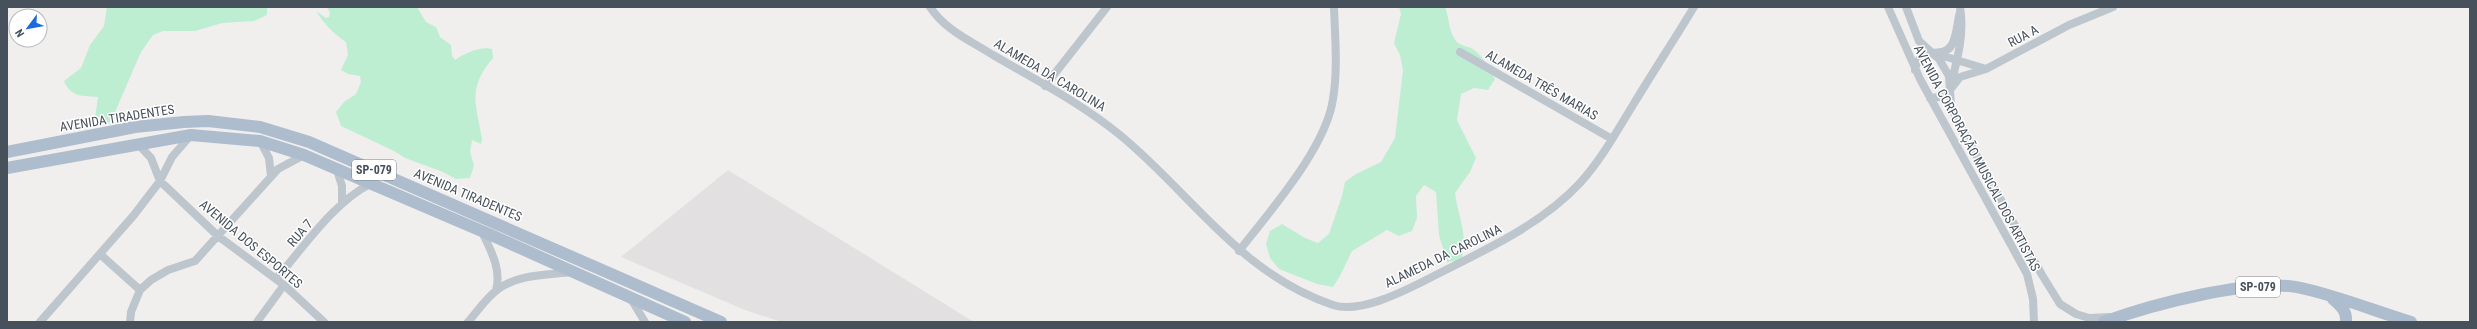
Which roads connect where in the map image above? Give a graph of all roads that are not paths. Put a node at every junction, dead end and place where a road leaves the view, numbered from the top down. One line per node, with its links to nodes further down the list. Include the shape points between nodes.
1 (930, 7): 14 (street, ALAMEDA DA CAROLINA, via 950,28)
2 (1106, 7): 14 (street)
3 (1334, 7): 31 (street, via 1334,92 1329,118 1322,134 1285,192)
4 (1694, 7): 18 (street, ALAMEDA DA CAROLINA)
5 (1888, 7): 13 (street, AVENIDA CORPORAÇÃO MUSICAL DOS ARTISTAS)
6 (1906, 7): 10 (street, AVENIDA CORPORAÇÃO MUSICAL DOS ARTISTAS, via 1915,33)
7 (2113, 7): 12 (street, RUA A, via 2068,25)
8 (1960, 9): 10 (street, via 1951,47 1944,52); 11 (street, via 1963,22)
9 (1460, 52): 18 (street, ALAMEDA TRÊS MARIAS)
10 (1930, 52): 11 (street); 13 (street, via 1919,59); 15 (street, AVENIDA CORPORAÇÃO MUSICAL DOS ARTISTAS, via 1939,59 1949,76)
11 (1957, 60): 12 (street); 15 (street)
12 (1986, 68): 15 (street, RUA A, via 1960,77)
13 (1915, 70): 16 (street, AVENIDA CORPORAÇÃO MUSICAL DOS ARTISTAS)
14 (1045, 86): 31 (street, ALAMEDA DA CAROLINA, via 1093,113 1142,153 1215,229)
15 (1949, 92): 16 (street, via 1940,97); 34 (street, AVENIDA CORPORAÇÃO MUSICAL DOS ARTISTAS, via 1956,118)
16 (1930, 98): 36 (street, AVENIDA CORPORAÇÃO MUSICAL DOS ARTISTAS)
17 (191, 135): 19 (main road, SP-079); 20 (main road, SP-079); 26 (street, via 172,157)
18 (1612, 139): 31 (street, ALAMEDA DA CAROLINA, via 1579,184 1533,222 1418,284 1364,306 1335,306 1316,298 1261,269)
19 (260, 141): 22 (main road, SP-079); 25 (street, via 269,158)
20 (138, 144): 23 (main road, SP-079); 26 (street, AVENIDA DOS ESPORTES, via 151,158)
21 (7, 152): 50 (main road, AVENIDA TIRADENTES / SP-079, via 159,124 208,121 260,127 309,142)
22 (304, 155): 24 (main road, SP-079); 25 (street, via 286,163)
23 (7, 168)
24 (337, 170): 27 (main road, SP-079); 28 (street, via 342,186)
25 (271, 176): 30 (street)
26 (160, 181): 30 (street, AVENIDA DOS ESPORTES); 32 (street)
27 (370, 184): 28 (street, RUA 7); 29 (main road, SP-079)
28 (342, 203): 35 (street, RUA 7)
29 (481, 230): 33 (main road, SP-079); 39 (street, via 496,266 499,281)
30 (218, 236): 35 (street, AVENIDA DOS ESPORTES); 38 (street, via 195,261 158,274)
31 (1239, 250)
32 (102, 255): 38 (street); 43 (street)
33 (574, 272): 39 (street, via 529,278); 40 (main road, SP-079)
34 (2042, 275): 36 (street); 42 (street, AVENIDA CORPORAÇÃO MUSICAL DOS ARTISTAS, via 2060,304 2076,314 2089,318)
35 (276, 279): 37 (street, AVENIDA DOS ESPORTES)
36 (2029, 282): 51 (street, AVENIDA CORPORAÇÃO MUSICAL DOS ARTISTAS)
37 (284, 285): 45 (street); 46 (street, AVENIDA DOS ESPORTES)
38 (140, 290): 44 (street, via 131,312)
39 (496, 290): 47 (street)
40 (630, 298): 48 (street); 49 (main road, SP-079)
41 (2332, 298): 42 (main road, SP-079, via 2300,288 2270,286 2232,289); 53 (main road, via 2343,308 2347,315); 54 (main road, SP-079)
42 (2120, 316): 52 (main road, SP-079)
43 (40, 322)
44 (130, 322)
45 (257, 322)
46 (324, 322)
47 (468, 322)
48 (645, 322)
49 (685, 322)
50 (721, 322)
51 (2034, 322)
52 (2104, 322)
53 (2346, 322)
54 (2411, 322)

